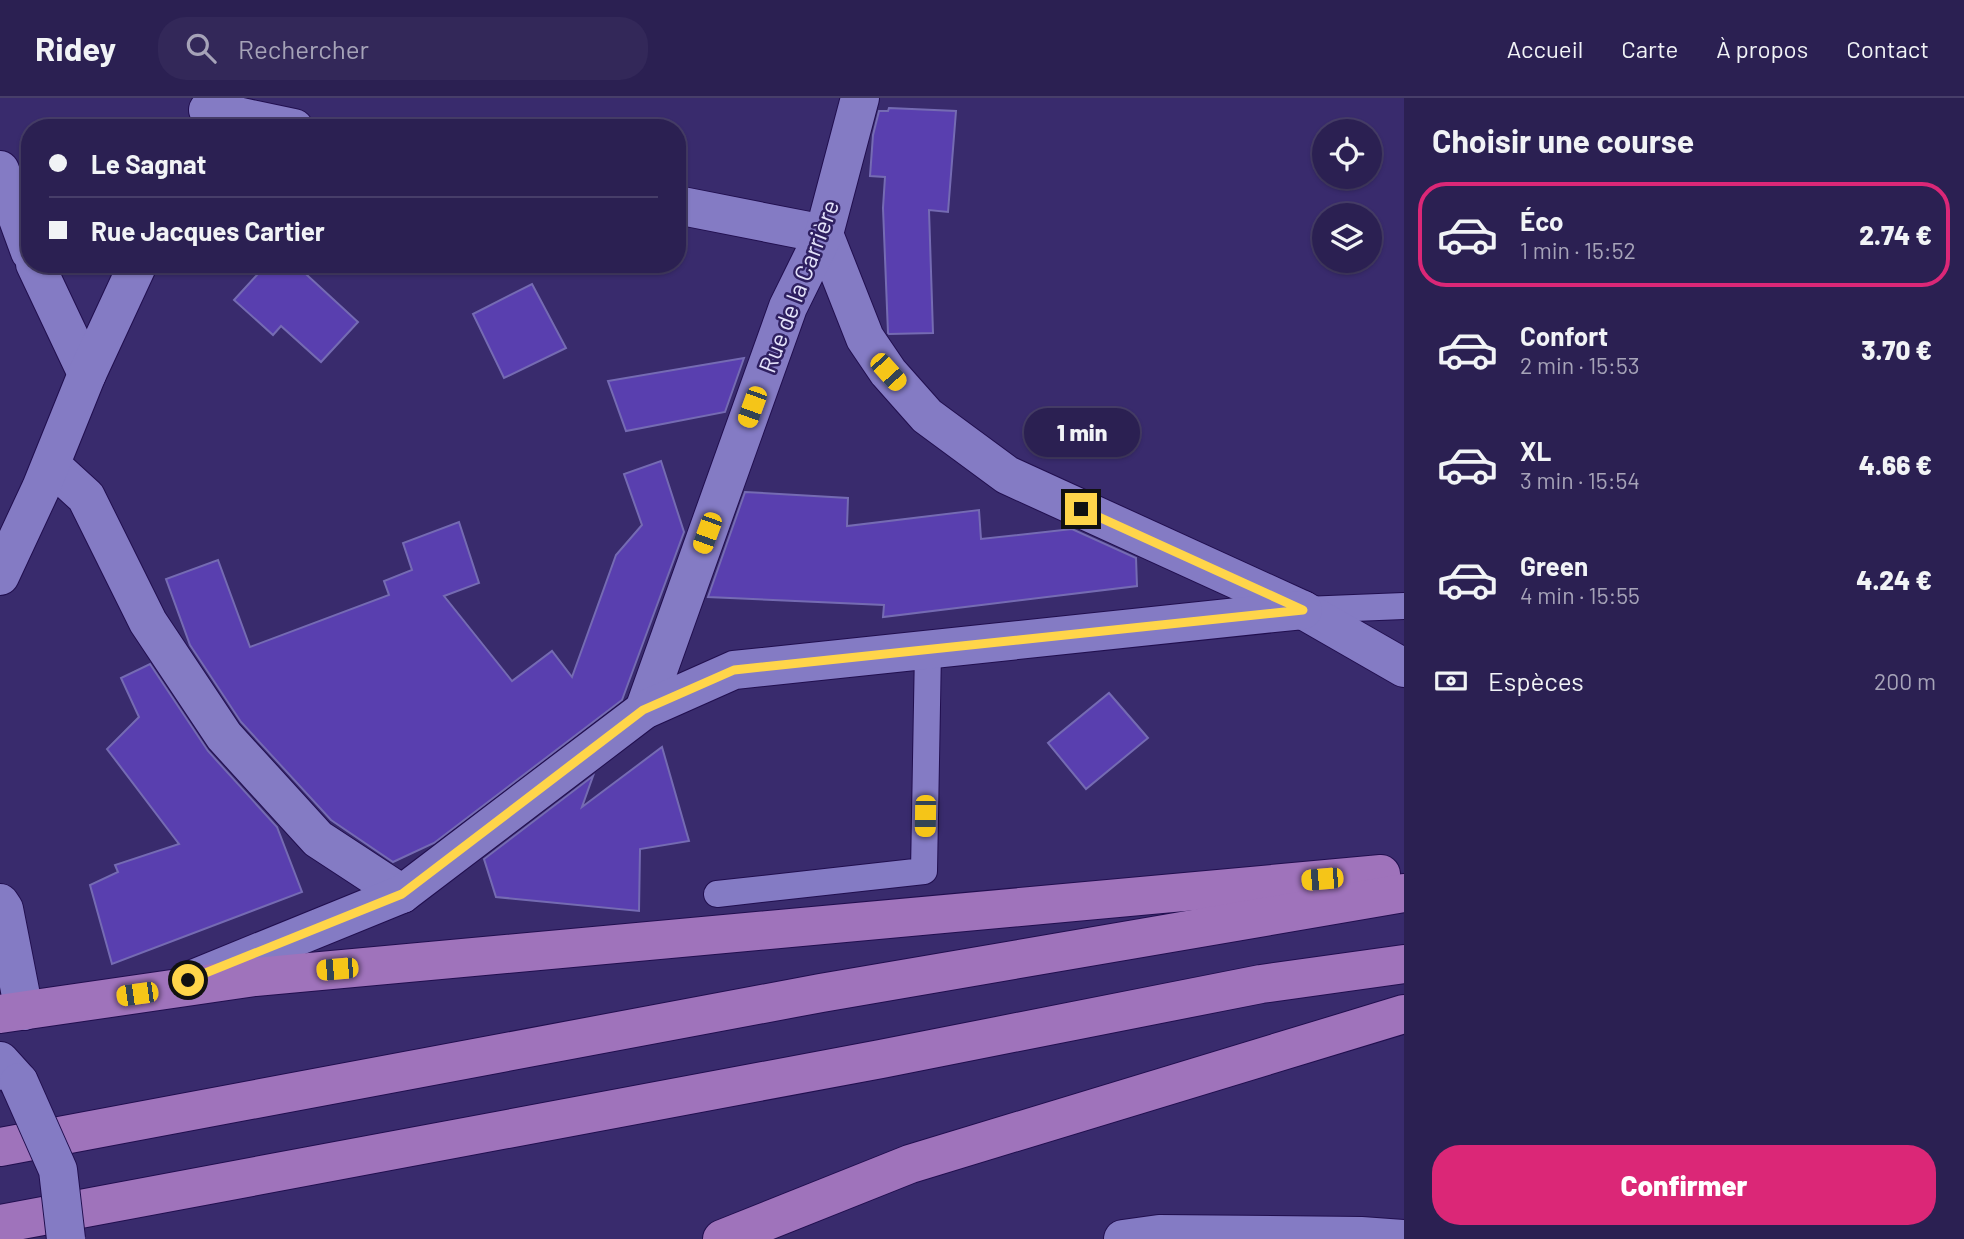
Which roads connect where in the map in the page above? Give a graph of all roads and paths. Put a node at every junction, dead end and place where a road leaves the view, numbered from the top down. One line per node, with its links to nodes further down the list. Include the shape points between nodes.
1 (860, 98): 6 (street, Rue de la Carrière)
2 (208, 112): 3 (street)
3 (246, 119)
4 (0, 170): 7 (street)
5 (686, 207): 6 (street)
6 (824, 234): 14 (street, via 865,338 927,416 1007,475); 17 (street, Rue de la Carrière, via 788,307)
7 (21, 242)
8 (35, 273): 10 (street)
9 (134, 273): 10 (street)
10 (87, 374): 11 (street)
11 (51, 465): 12 (street); 20 (street, via 86,497 148,622 224,736 318,839)
12 (0, 576)
13 (1404, 606): 14 (lane)
14 (1303, 610): 15 (street); 16 (street)
15 (928, 650): 17 (street, via 734,670); 21 (lane, via 924,871)
16 (1404, 668)
17 (643, 710): 20 (street)
18 (1404, 872): 24 (main road, via 269,975)
19 (1404, 893): 28 (main road, via 821,993)
20 (402, 894): 24 (street)
21 (717, 894)
22 (0, 902): 25 (street)
23 (1404, 964): 29 (main road, via 1261,984)
24 (165, 990): 25 (main road)
25 (12, 1012)
26 (1404, 1014): 31 (main road, via 909,1164)
27 (9, 1071): 30 (street, bridge, via 58,1170)
28 (0, 1147)
29 (0, 1224)
30 (66, 1239)
31 (722, 1239)
32 (1123, 1239): 33 (street, via 1159,1234)
33 (1404, 1239)

